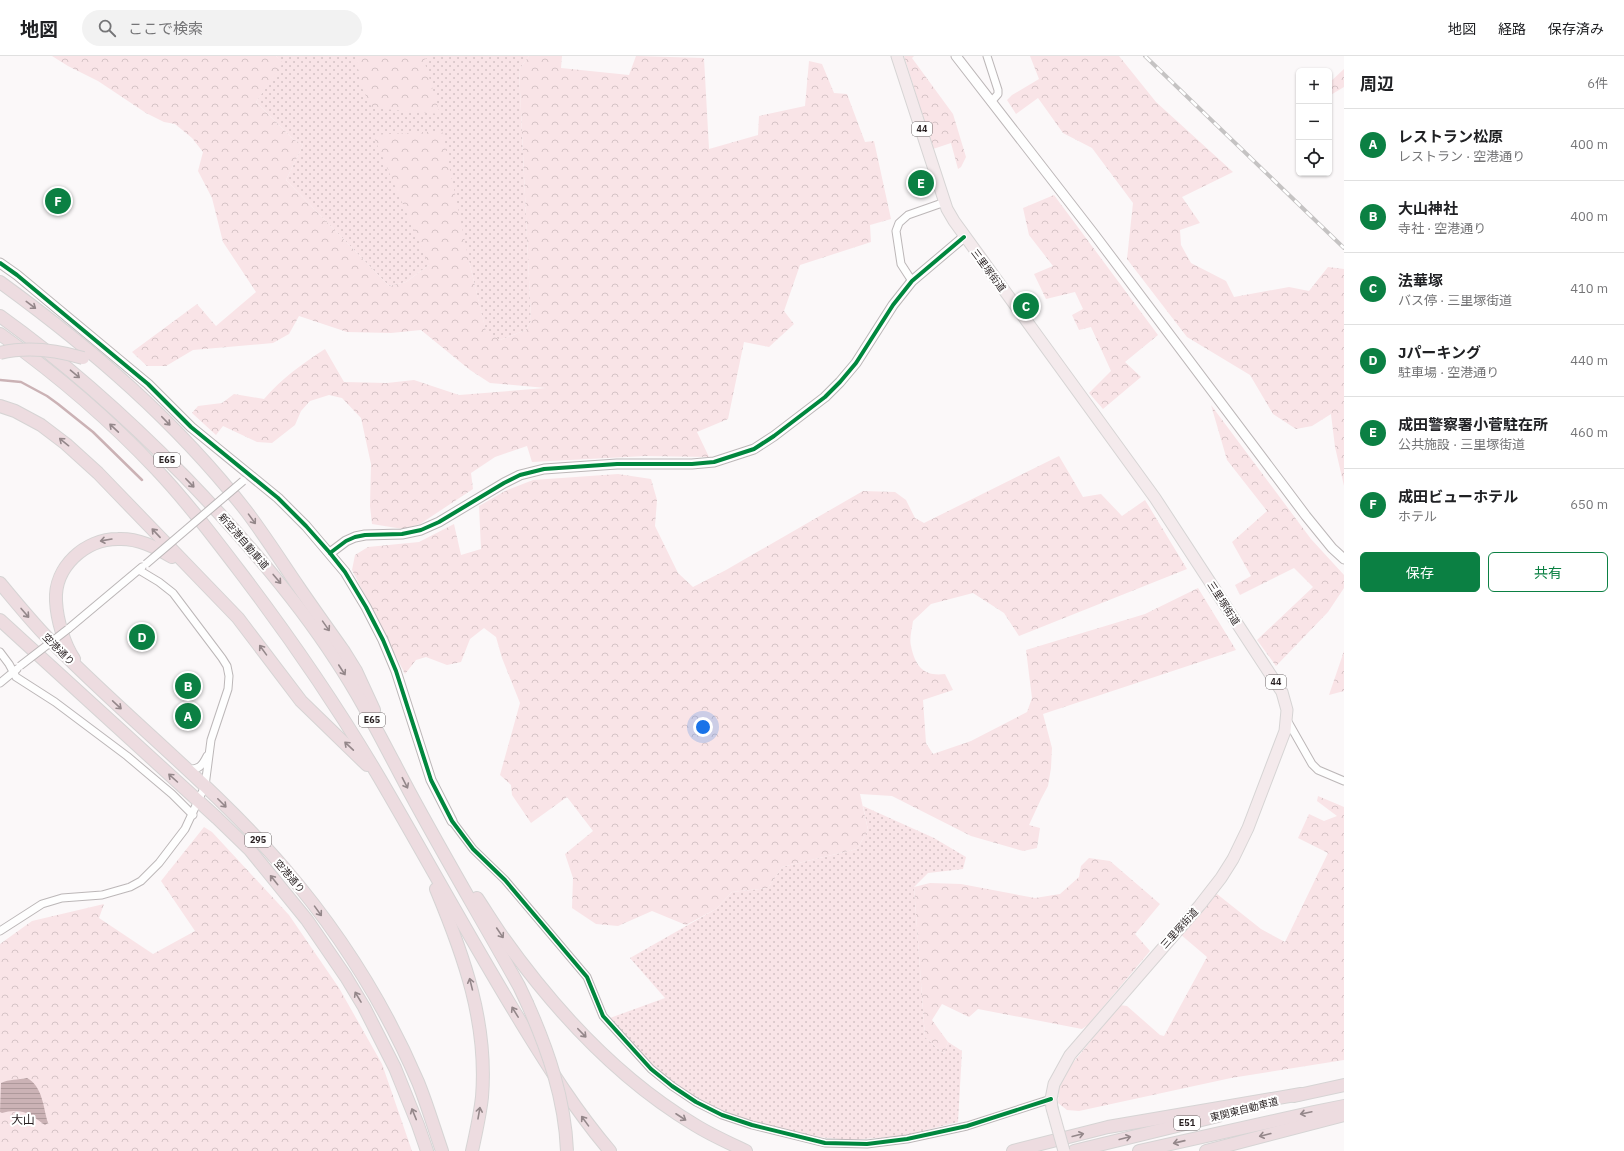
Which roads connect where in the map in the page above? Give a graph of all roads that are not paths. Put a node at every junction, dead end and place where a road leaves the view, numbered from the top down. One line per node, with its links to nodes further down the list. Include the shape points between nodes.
1 (898, 56): 5 (main road, 三里塚街道 / 44)
2 (956, 56): 4 (street)
3 (987, 56): 4 (street, via 998,90 998,94)
4 (991, 102): 17 (street, via 1094,234 1306,516)
5 (945, 202): 6 (main road, 三里塚街道 / 44); 8 (street, via 908,214 899,223 896,232 901,264)
6 (964, 236): 8 (street); 26 (main road, 三里塚街道 / 44, via 1155,498 1282,692)
7 (0, 262): 15 (street, via 148,384 190,427)
8 (912, 281): 16 (street, via 840,382 774,436 754,449 714,462 658,462 544,469 520,475 421,530 355,537)
9 (0, 282): 13 (highway, one-way to 13, via 63,328)
10 (0, 316): 28 (highway, 新空港自動車道 / E65, one-way to 28, via 38,343 96,391 159,451 243,539 287,592 334,657)
11 (0, 334): 32 (highway, 新空港自動車道 / E65, one-way to 11, via 313,673 257,594 180,496 133,446 84,400 30,355)
12 (0, 353): 13 (highway, bridge, via 36,349 52,350 83,358 112,373)
13 (139, 394): 28 (highway, one-way to 28, via 212,471 246,512 343,650 377,715)
14 (0, 406): 19 (highway, one-way to 14, via 116,490 66,444 28,417)
15 (247, 478): 16 (street, via 278,498); 18 (street, bridge)
16 (330, 553): 36 (street, via 345,572 383,640 396,671 431,780)
17 (1344, 559)
18 (139, 570): 23 (street, bridge); 27 (street, via 173,593 227,666 228,688)
19 (192, 572): 24 (highway, one-way to 24, via 156,547 131,540 106,540 94,543 75,556 59,581 56,600 61,628 72,656); 32 (highway, one-way to 19, via 359,757 291,690 248,630)
20 (0, 583): 24 (highway, 空港通り / 295, one-way to 24, via 42,632)
21 (0, 620): 33 (highway, 空港通り / 295, one-way to 21)
22 (0, 652): 23 (street)
23 (13, 672): 25 (street); 34 (street, via 16,677 55,702 127,756)
24 (83, 673): 29 (highway, 空港通り / 295, one-way to 29)
25 (0, 683)
26 (1287, 720): 30 (street, via 1312,764 1318,770); 41 (main road, 三里塚街道 / 44, via 1283,737 1248,828 1221,878 1070,1055 1054,1084)
27 (210, 750): 29 (street, via 203,765); 31 (street)
28 (396, 766): 35 (highway, 新空港自動車道 / E65, one-way to 35)
29 (187, 769): 31 (highway, 空港通り / 295)
30 (1344, 781)
31 (205, 786): 33 (street); 45 (highway, 空港通り / 295, one-way to 45, via 258,839 292,878 361,972 398,1039 418,1083)
32 (392, 798): 37 (highway, 新空港自動車道 / E65)
33 (198, 801): 34 (street); 44 (highway, 空港通り / 295, one-way to 33, via 406,1093 382,1041 325,945 250,850)
34 (193, 815): 38 (street, via 159,863 141,881 102,896 62,898 42,904)
35 (424, 818): 47 (highway, bridge, via 527,1003 548,1053 564,1113); 49 (highway, one-way to 49, via 502,936 547,994 591,1042 620,1070 669,1108 715,1137)
36 (452, 821): 41 (street, via 473,849 505,880 588,977 603,1016 651,1069 696,1102 722,1115 825,1143 867,1144 907,1139 967,1126)
37 (416, 842): 46 (highway, one-way to 37, via 482,1092 479,1024 460,948); 48 (highway, one-way to 37, via 591,1129 542,1056)
38 (0, 930)
39 (1344, 1085): 40 (highway, 東関東自動車道 / E51)
40 (1301, 1094): 50 (highway, one-way to 40, via 1108,1127); 52 (highway, 東関東自動車道 / E51, one-way to 40)
41 (1051, 1103): 51 (main road, bridge)
42 (1344, 1106): 53 (highway, 東関東自動車道 / E51, one-way to 53)
43 (1344, 1115): 54 (highway, one-way to 54)
44 (427, 1151)
45 (442, 1151)
46 (472, 1151)
47 (567, 1151)
48 (610, 1151)
49 (746, 1151)
50 (1013, 1151)
51 (1064, 1151)
52 (1074, 1151)
53 (1139, 1151)
54 (1206, 1151)

